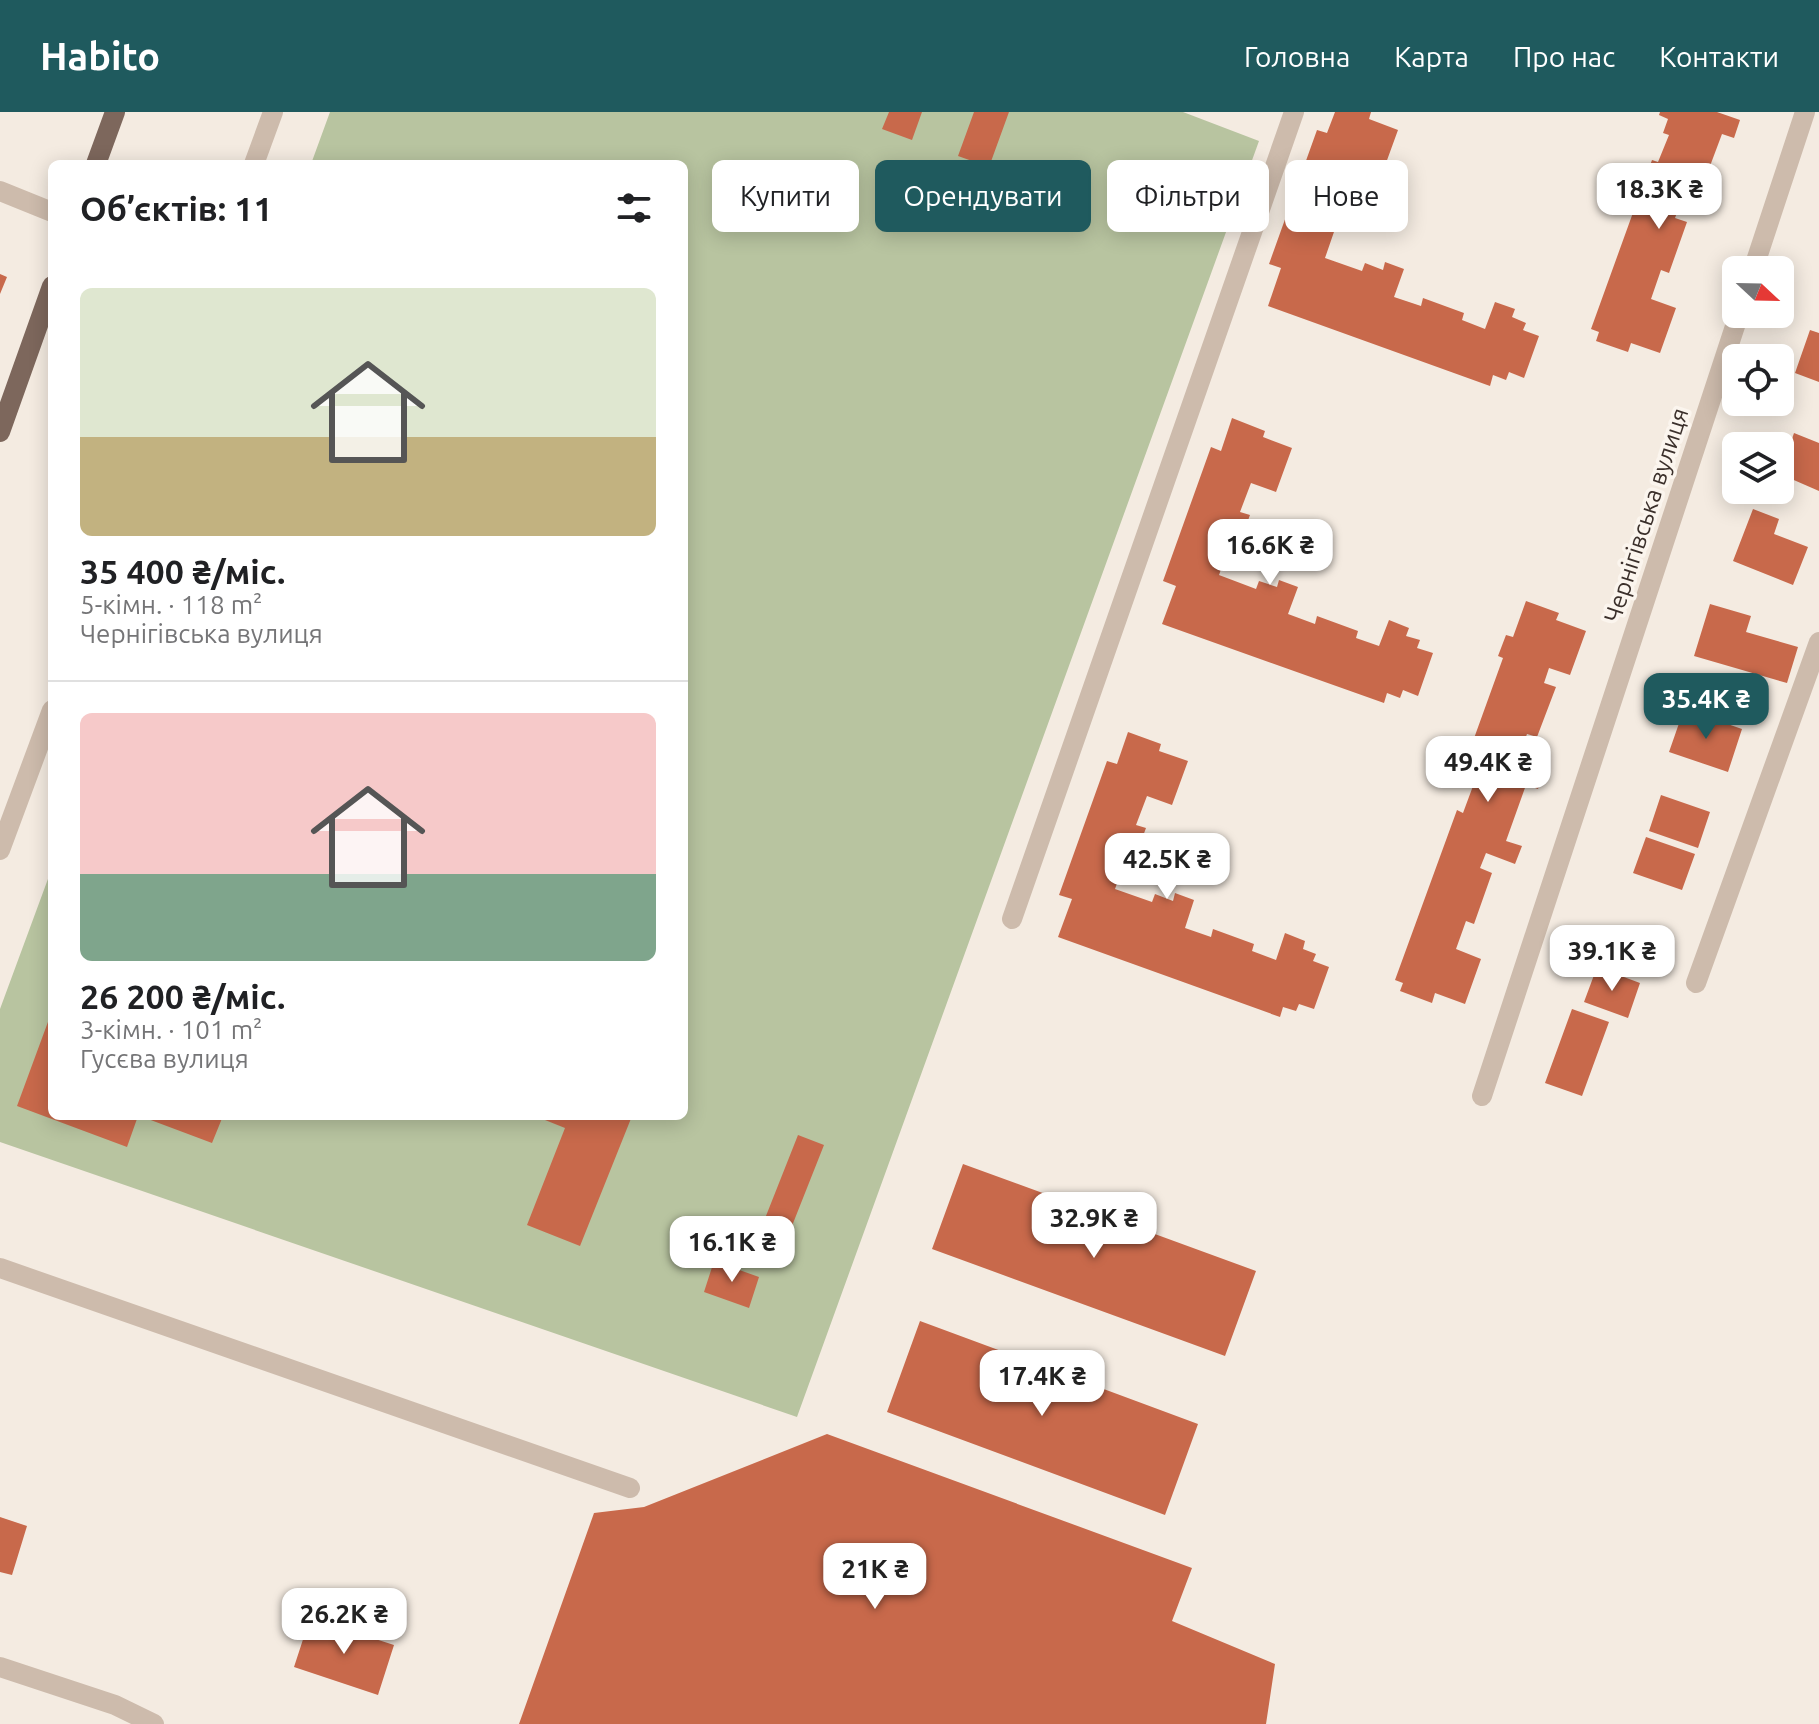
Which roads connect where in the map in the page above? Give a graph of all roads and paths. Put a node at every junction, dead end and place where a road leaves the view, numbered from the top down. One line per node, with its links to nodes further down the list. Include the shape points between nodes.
1 (115, 112): 5 (main road)
2 (273, 112): 6 (street)
3 (1294, 112): 16 (street)
4 (1805, 112): 9 (street)
5 (97, 160)
6 (255, 160)
7 (0, 191): 8 (street)
8 (48, 210)
9 (1758, 256)
10 (48, 297): 12 (main road)
11 (1734, 328): 18 (street, Чернігівська вулиця)
12 (0, 432)
13 (1819, 642): 17 (street)
14 (48, 721): 15 (street)
15 (0, 850)
16 (1012, 919)
17 (1696, 983)
18 (1482, 1096)
19 (0, 1268): 20 (street)
20 (630, 1488)
21 (0, 1667): 22 (street, via 115,1705)
22 (154, 1724)

